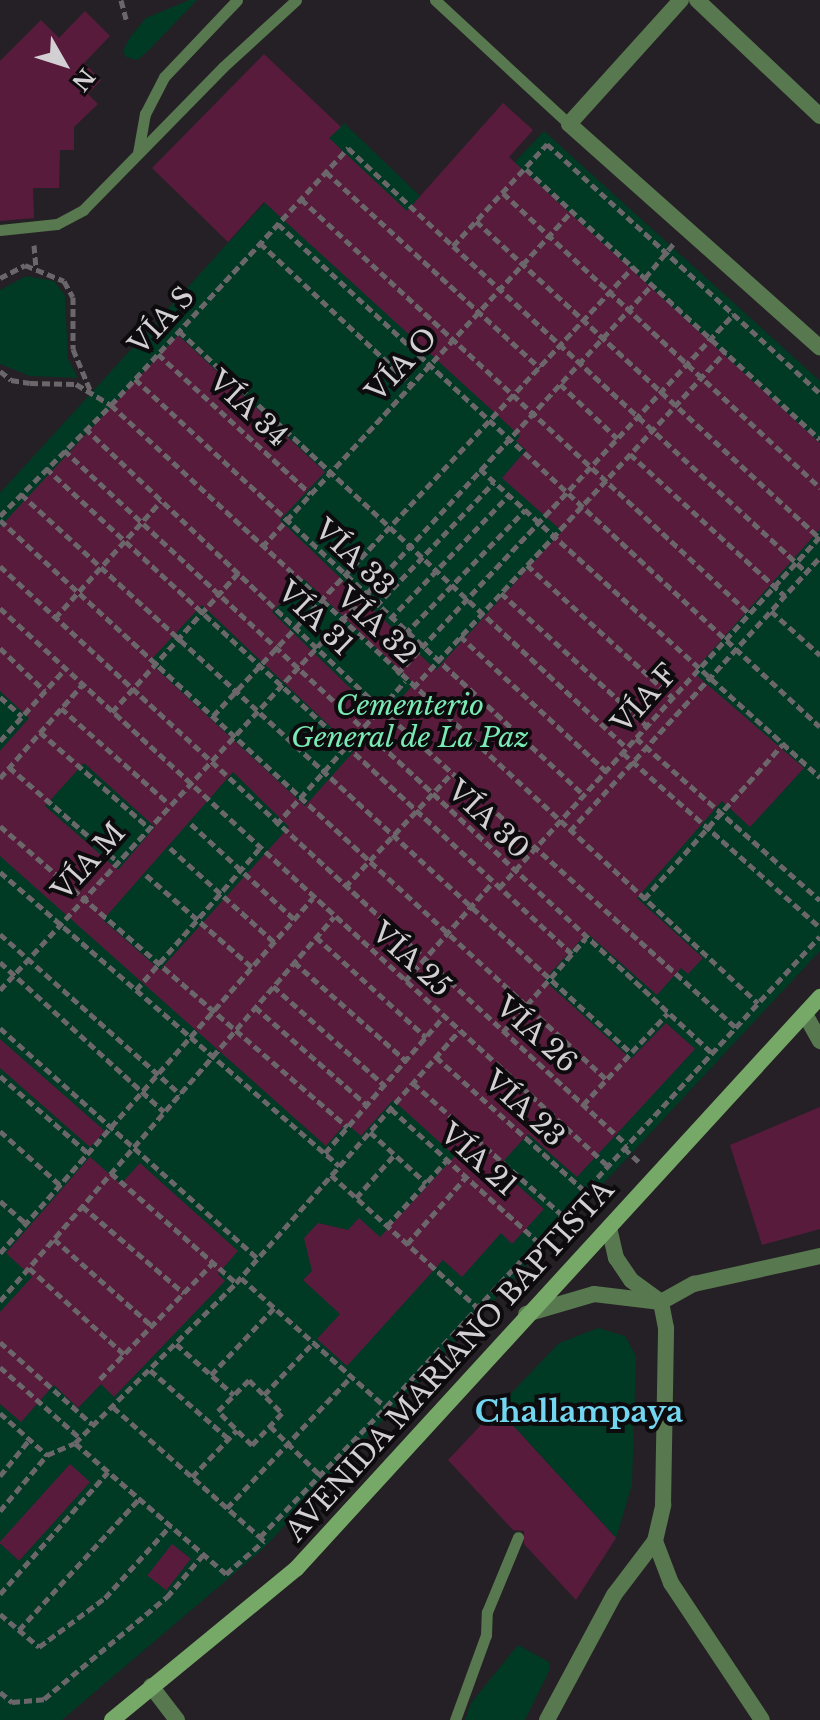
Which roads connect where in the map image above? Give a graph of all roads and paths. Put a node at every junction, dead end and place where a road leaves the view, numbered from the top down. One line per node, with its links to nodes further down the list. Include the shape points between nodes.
1 (121, 0): 7 (path)
2 (237, 0): 10 (lane, via 164,77 145,114)
3 (296, 0): 10 (lane)
4 (435, 0): 9 (lane)
5 (681, 0): 9 (street)
6 (697, 0): 8 (street)
7 (126, 19)
8 (820, 116)
9 (569, 124): 18 (street)
10 (138, 154): 19 (lane, via 83,210 57,224)
11 (526, 169): 13 (path); 15 (path); 23 (path, via 547,144)
12 (326, 172): 14 (path, VÍA S); 22 (path, VÍA S, via 348,148); 32 (path)
13 (503, 193): 16 (path); 20 (path)
14 (301, 199): 17 (path, VÍA S); 38 (path)
15 (572, 211): 20 (path, VÍA O); 25 (path)
16 (476, 221): 22 (path); 24 (path)
17 (278, 224): 21 (path, VÍA S); 45 (path)
18 (687, 228): 23 (path); 40 (street)
19 (0, 230)
20 (549, 236): 24 (path, VÍA O); 30 (path)
21 (260, 243): 35 (path, VÍA S); 51 (path)
22 (453, 246): 29 (path)
23 (667, 252): 27 (path); 33 (path)
24 (523, 264): 29 (path, VÍA O); 34 (path)
25 (633, 267): 27 (path); 30 (path)
26 (0, 278): 53 (path, via 25,265 64,281 73,297 73,349)
27 (645, 278): 28 (path)
28 (652, 285): 31 (path, VÍA M); 37 (path)
29 (500, 289): 32 (path, VÍA O); 39 (path)
30 (610, 292): 31 (path); 34 (path)
31 (629, 310): 36 (path, VÍA M); 44 (path)
32 (479, 312): 38 (path, VÍA O); 46 (path)
33 (734, 314): 37 (path); 54 (path)
34 (584, 321): 36 (path); 39 (path)
35 (179, 331): 42 (path, VÍA S); 71 (path)
36 (603, 338): 43 (path, VÍA M); 52 (path)
37 (711, 339): 41 (path); 44 (path)
38 (454, 340): 45 (path, VÍA O); 55 (path)
39 (561, 345): 43 (path); 46 (path)
40 (820, 348)
41 (725, 352): 48 (path); 64 (path)
42 (158, 354): 49 (path, VÍA S); 76 (path, VÍA 34)
43 (580, 363): 50 (path, VÍA M); 59 (path)
44 (687, 364): 48 (path); 52 (path)
45 (429, 366): 51 (path, VÍA O); 60 (path)
46 (540, 368): 55 (path)
47 (0, 371): 53 (path, VÍA 32, via 11,380 76,384)
48 (701, 377): 57 (path); 74 (path)
49 (135, 379): 56 (path, VÍA S); 83 (path, VÍA 33)
50 (560, 384): 58 (path, VÍA M); 63 (path)
51 (412, 385): 71 (path, VÍA O)
52 (661, 392): 57 (path); 59 (path)
53 (91, 393): 56 (path, VÍA 32)
54 (820, 393)
55 (514, 395): 58 (path); 60 (path)
56 (111, 405): 61 (path, VÍA S); 91 (path, VÍA 32)
57 (675, 405): 62 (path); 88 (path)
58 (533, 413): 65 (path, VÍA M); 68 (path)
59 (638, 417): 62 (path); 63 (path)
60 (488, 423): 65 (path); 86 (path)
61 (85, 428): 66 (path, VÍA S); 79 (path, VÍA 31)
62 (652, 430): 67 (path); 94 (path)
63 (617, 438): 68 (path)
64 (820, 439)
65 (507, 440): 70 (path, VÍA M); 77 (path)
66 (64, 450): 69 (path, VÍA S); 84 (path, VÍA 30)
67 (630, 454): 72 (path); 103 (path)
68 (591, 467): 72 (path); 77 (path)
69 (46, 468): 75 (path, VÍA S); 89 (path)
70 (480, 469): 73 (path); 90 (path, VÍA M)
71 (331, 472): 76 (path, VÍA O); 86 (path)
72 (606, 480): 80 (path); 116 (path)
73 (494, 482): 78 (path); 93 (path)
74 (820, 488)
75 (21, 494): 82 (path, VÍA S); 97 (path)
76 (311, 494): 83 (path, VÍA O)
77 (565, 494): 80 (path); 85 (path)
78 (509, 495): 81 (path); 98 (path)
79 (161, 501): 84 (path); 100 (path, VÍA 31)
80 (580, 508): 87 (path); 124 (path)
81 (525, 510): 85 (path); 102 (path)
82 (0, 518): 104 (path)
83 (286, 521): 91 (path, VÍA O); 101 (path, VÍA 33)
84 (141, 523): 89 (path); 107 (path, VÍA 30)
85 (539, 523): 87 (path); 109 (path)
86 (390, 528): 90 (path); 101 (path)
87 (554, 536): 95 (path); 135 (path)
88 (820, 538): 94 (path, VÍA F)
89 (125, 541): 97 (path); 114 (path)
90 (409, 545): 93 (path); 106 (path, VÍA M)
91 (262, 547): 110 (path, VÍA 32)
92 (820, 557): 99 (path)
93 (422, 558): 98 (path); 111 (path)
94 (796, 563): 99 (path); 103 (path, VÍA F)
95 (527, 565): 105 (path); 147 (path)
96 (0, 566): 117 (path, VÍA 26)
97 (101, 567): 104 (path); 123 (path)
98 (437, 571): 102 (path); 118 (path)
99 (806, 572): 108 (path)
100 (238, 573): 107 (path); 120 (path, VÍA 31)
101 (344, 576): 106 (path, VÍA 33); 110 (path)
102 (452, 585): 109 (path); 121 (path)
103 (775, 586): 108 (path); 116 (path, VÍA F)
104 (78, 592): 117 (path); 132 (path)
105 (501, 593): 115 (path); 154 (path)
106 (363, 594): 111 (path, VÍA 33); 119 (path, VÍA M)
107 (218, 595): 114 (path); 128 (path, VÍA 30)
108 (785, 596): 113 (path)
109 (467, 599): 115 (path); 127 (path)
110 (320, 602): 119 (path, VÍA 32); 120 (path)
111 (376, 606): 118 (path, VÍA 33)
112 (0, 608): 136 (path, VÍA 25)
113 (771, 611): 129 (path); 130 (path)
114 (201, 613): 123 (path); 134 (path)
115 (482, 613): 122 (path); 164 (path)
116 (750, 614): 124 (path, VÍA F)
117 (55, 618): 143 (path, VÍA 26)
118 (390, 619): 121 (path, VÍA 33)
119 (339, 620): 125 (path, VÍA M); 137 (path, VÍA 32)
120 (296, 628): 125 (path, VÍA 31); 128 (path)
121 (405, 634): 127 (path, VÍA 33)
122 (460, 636): 131 (path); 168 (path)
123 (179, 638): 132 (path); 145 (path)
124 (725, 641): 129 (path); 135 (path, VÍA F)
125 (314, 646): 133 (path, VÍA M); 150 (path, VÍA 31)
126 (0, 648): 144 (path)
127 (421, 648): 131 (path, VÍA 33); 137 (path)
128 (276, 650): 133 (path, VÍA 30); 134 (path)
129 (735, 650): 138 (path); 155 (path)
130 (820, 655)
131 (436, 663): 142 (path); 175 (path, VÍA 33)
132 (156, 664): 143 (path); 153 (path)
133 (295, 667): 141 (path, VÍA M); 156 (path, VÍA 30)
134 (259, 668): 141 (path); 145 (path)
135 (700, 668): 138 (path); 147 (path, VÍA F)
136 (65, 669): 140 (path, VÍA 25); 144 (path)
137 (397, 674): 139 (path, VÍA 32)
138 (710, 677): 161 (path); 162 (path)
139 (405, 681): 142 (path, VÍA 32); 150 (path)
140 (82, 685): 148 (path); 151 (path, VÍA 25)
141 (278, 685): 149 (path, VÍA M); 163 (path)
142 (413, 688): 180 (path, VÍA 32)
143 (132, 690): 151 (path); 165 (path, VÍA 26)
144 (45, 691): 152 (path)
145 (237, 691): 149 (path); 153 (path)
146 (0, 697): 152 (path)
147 (673, 698): 154 (path, VÍA F)
148 (61, 708): 157 (path); 177 (path)
149 (256, 708): 158 (path, VÍA M); 169 (path)
150 (381, 709): 156 (path); 170 (path, VÍA 31)
151 (112, 712): 173 (path, VÍA 25)
152 (22, 716): 160 (path)
153 (213, 716): 158 (path)
154 (647, 726): 159 (path, VÍA F)
155 (820, 727)
156 (361, 730): 163 (path); 174 (path, VÍA 30)
157 (40, 732): 167 (path); 184 (path)
158 (232, 734): 165 (path, VÍA M); 176 (path)
159 (636, 738): 162 (path); 164 (path, VÍA F)
160 (0, 741)
161 (783, 744): 171 (path); 179 (path)
162 (646, 747): 166 (path); 179 (path)
163 (345, 748): 169 (path); 178 (path)
164 (625, 750): 166 (path); 168 (path, VÍA F)
165 (208, 761): 173 (path, VÍA M); 182 (path, VÍA 26)
166 (633, 762): 185 (path); 186 (path)
167 (9, 767): 172 (path); 191 (path)
168 (606, 771): 175 (path, VÍA F)
169 (324, 772): 176 (path); 187 (path)
170 (452, 773): 174 (path); 190 (path, VÍA 31)
171 (820, 777)
172 (0, 778)
173 (187, 783): 177 (path, VÍA M); 189 (path, VÍA 25)
174 (431, 795): 178 (path); 194 (path, VÍA 30)
175 (584, 795): 180 (path, VÍA F)
176 (301, 797): 182 (path); 192 (path)
177 (168, 803): 184 (path, VÍA M)
178 (415, 812): 187 (path); 197 (path)
179 (721, 813): 185 (path); 204 (path)
180 (559, 822): 186 (path, VÍA 32); 190 (path, VÍA F)
181 (191, 824): 193 (path)
182 (276, 825): 198 (path, VÍA 26)
183 (0, 826): 201 (path)
184 (148, 827): 191 (path, VÍA M)
185 (708, 828): 203 (path); 210 (path)
186 (570, 831): 203 (path, VÍA 32)
187 (393, 836): 192 (path); 205 (path)
188 (170, 848): 200 (path)
189 (259, 849): 193 (path); 202 (path, VÍA 25)
190 (535, 849): 194 (path, VÍA F); 239 (path, VÍA 31)
191 (117, 861): 201 (path, VÍA M)
192 (370, 861): 198 (path); 211 (path)
193 (241, 870): 200 (path); 207 (path)
194 (514, 871): 199 (path, VÍA F); 215 (path, VÍA 30)
195 (0, 872): 209 (path)
196 (146, 875): 208 (path)
197 (493, 882): 199 (path); 205 (path)
198 (345, 887): 219 (path, VÍA 26)
199 (499, 888): 217 (path)
200 (220, 893): 208 (path); 216 (path)
201 (84, 897): 209 (path, VÍA M); 222 (path)
202 (313, 898): 206 (path, VÍA 25); 207 (path)
203 (644, 899): 231 (path, VÍA 32)
204 (820, 900)
205 (471, 907): 211 (path); 225 (path)
206 (334, 917): 214 (path); 226 (path, VÍA 25)
207 (294, 919): 216 (path)
208 (198, 920): 222 (path); 223 (path)
209 (60, 924): 218 (path, VÍA M); 229 (path)
210 (820, 927)
211 (448, 933): 219 (path); 232 (path)
212 (0, 934): 218 (path)
213 (820, 936): 231 (path)
214 (316, 937): 221 (path); 244 (path)
215 (586, 938): 217 (path); 235 (path, VÍA 30)
216 (274, 942): 223 (path)
217 (572, 954): 225 (path)
218 (28, 958): 224 (path, VÍA M); 251 (path)
219 (424, 960): 226 (path); 242 (path, VÍA 26)
220 (0, 962): 224 (path)
221 (294, 962): 227 (path); 250 (path)
222 (160, 964): 229 (path); 234 (path)
223 (252, 967): 234 (path)
224 (14, 975): 228 (path, VÍA M); 256 (path)
225 (550, 979): 232 (path); 246 (path)
226 (405, 981): 237 (path, VÍA 25)
227 (273, 986): 233 (path); 255 (path)
228 (0, 990)
229 (136, 990): 243 (path)
230 (820, 997): 236 (main road, AVENIDA MARIANO BAPTISTA)
231 (758, 1003): 239 (path)
232 (526, 1006): 242 (path); 253 (path)
233 (255, 1007): 240 (path); 258 (path)
234 (214, 1010): 240 (path); 243 (path)
235 (668, 1013): 246 (path); 247 (path, VÍA 30)
236 (805, 1014): 245 (street); 286 (main road, AVENIDA MARIANO BAPTISTA)
237 (444, 1016): 241 (path, VÍA 25); 244 (path)
238 (0, 1028): 262 (path)
239 (736, 1028): 247 (path)
240 (236, 1030): 248 (path); 263 (path)
241 (459, 1031): 249 (path); 273 (path, VÍA 25)
242 (503, 1032): 259 (path, VÍA 26)
243 (190, 1037): 248 (path); 251 (path)
244 (426, 1037): 250 (path)
245 (820, 1041)
246 (631, 1053): 253 (path)
247 (712, 1053): 267 (path)
248 (213, 1056): 257 (path); 269 (path)
249 (436, 1057): 254 (path); 279 (path, VÍA 23)
250 (405, 1060): 255 (path)
251 (158, 1074): 256 (path); 257 (path)
252 (0, 1076): 268 (path)
253 (606, 1079): 259 (path)
254 (413, 1083): 260 (path); 283 (path)
255 (384, 1085): 258 (path)
256 (142, 1092): 261 (path); 262 (path)
257 (180, 1094): 261 (path)
258 (367, 1105): 263 (path)
259 (583, 1105): 267 (path, VÍA 26)
260 (391, 1109): 265 (path); 271 (path, VÍA 21)
261 (164, 1112): 266 (path)
262 (112, 1126): 266 (path); 268 (path)
263 (348, 1127): 269 (path)
264 (0, 1131): 278 (path)
265 (370, 1132): 270 (path); 272 (path)
266 (135, 1145): 274 (path); 294 (path)
267 (627, 1145): 273 (path)
268 (88, 1153): 278 (path)
269 (325, 1153): 272 (path)
270 (395, 1154): 277 (path); 280 (path)
271 (447, 1160): 276 (path, VÍA 21); 277 (path)
272 (340, 1166): 275 (path)
273 (608, 1166): 279 (path)
274 (111, 1173): 282 (path); 295 (path)
275 (331, 1175): 280 (path); 294 (path)
276 (466, 1177): 289 (path, VÍA 21); 291 (path)
277 (426, 1183): 285 (path)
278 (60, 1185): 284 (path)
279 (585, 1191): 283 (path)
280 (356, 1198): 285 (path)
281 (0, 1201): 284 (path)
282 (82, 1206): 288 (path); 300 (path)
283 (562, 1215): 289 (path)
284 (26, 1224): 290 (path)
285 (387, 1226): 291 (path)
286 (609, 1228): 302 (street, via 616,1258 631,1280); 305 (main road, AVENIDA MARIANO BAPTISTA)
287 (0, 1236): 290 (path)
288 (53, 1239): 296 (path); 306 (path)
289 (538, 1242): 303 (path)
290 (8, 1244): 292 (path)
291 (407, 1244): 303 (path)
292 (0, 1253)
293 (820, 1256): 302 (street, via 694,1284)
294 (258, 1259): 297 (path)
295 (213, 1263): 298 (path); 300 (path)
296 (29, 1268): 299 (path); 310 (path)
297 (241, 1278): 298 (path); 304 (path)
298 (236, 1283): 309 (path)
299 (3, 1292): 301 (path)
300 (184, 1293): 306 (path)
301 (0, 1301)
302 (661, 1302): 305 (street, via 594,1294); 339 (street, via 666,1328 663,1505)
303 (477, 1307): 319 (path)
304 (274, 1308): 308 (path); 313 (path)
305 (526, 1314): 344 (main road, AVENIDA MARIANO BAPTISTA, via 296,1569)
306 (152, 1326): 310 (path)
307 (0, 1342): 321 (path)
308 (314, 1342): 314 (path); 317 (path)
309 (176, 1344): 312 (path); 313 (path)
310 (124, 1354): 315 (path)
311 (0, 1367): 326 (path)
312 (150, 1370): 318 (path); 324 (path)
313 (211, 1375): 316 (path)
314 (352, 1376): 319 (path); 327 (path)
315 (100, 1379)
316 (234, 1395): 317 (path, via 249,1380); 323 (path, via 218,1411)
317 (264, 1395): 322 (path, via 282,1413)
318 (113, 1407): 321 (path); 332 (path)
319 (386, 1407): 330 (path)
320 (0, 1413): 325 (path)
321 (92, 1424): 326 (path)
322 (270, 1426): 323 (path, via 252,1445); 327 (path)
323 (237, 1430): 324 (path)
324 (229, 1439): 332 (path)
325 (29, 1440): 328 (path); 331 (path)
326 (77, 1440): 328 (path); 329 (path)
327 (288, 1443): 330 (path); 334 (path)
328 (47, 1455): 335 (path)
329 (109, 1472): 333 (path); 341 (path)
330 (320, 1475): 337 (path)
331 (0, 1476)
332 (192, 1477): 334 (path)
333 (139, 1499): 336 (path); 343 (path)
334 (227, 1508): 337 (path)
335 (0, 1511)
336 (170, 1526): 340 (path); 343 (path, via 105,1598 39,1647)
337 (260, 1537): 340 (path, via 264,1541 226,1574)
338 (518, 1537): 348 (lane, via 487,1612 486,1635)
339 (655, 1541): 349 (street, via 614,1595); 350 (street, via 671,1583)
340 (203, 1555): 345 (path, via 167,1597 44,1699 12,1702)
341 (0, 1594)
342 (0, 1614): 343 (path)
343 (19, 1630)
344 (151, 1686): 346 (main road, AVENIDA MARIANO BAPTISTA); 347 (street)
345 (0, 1692)
346 (112, 1720)
347 (177, 1720)
348 (455, 1720)
349 (547, 1720)
350 (762, 1720)

